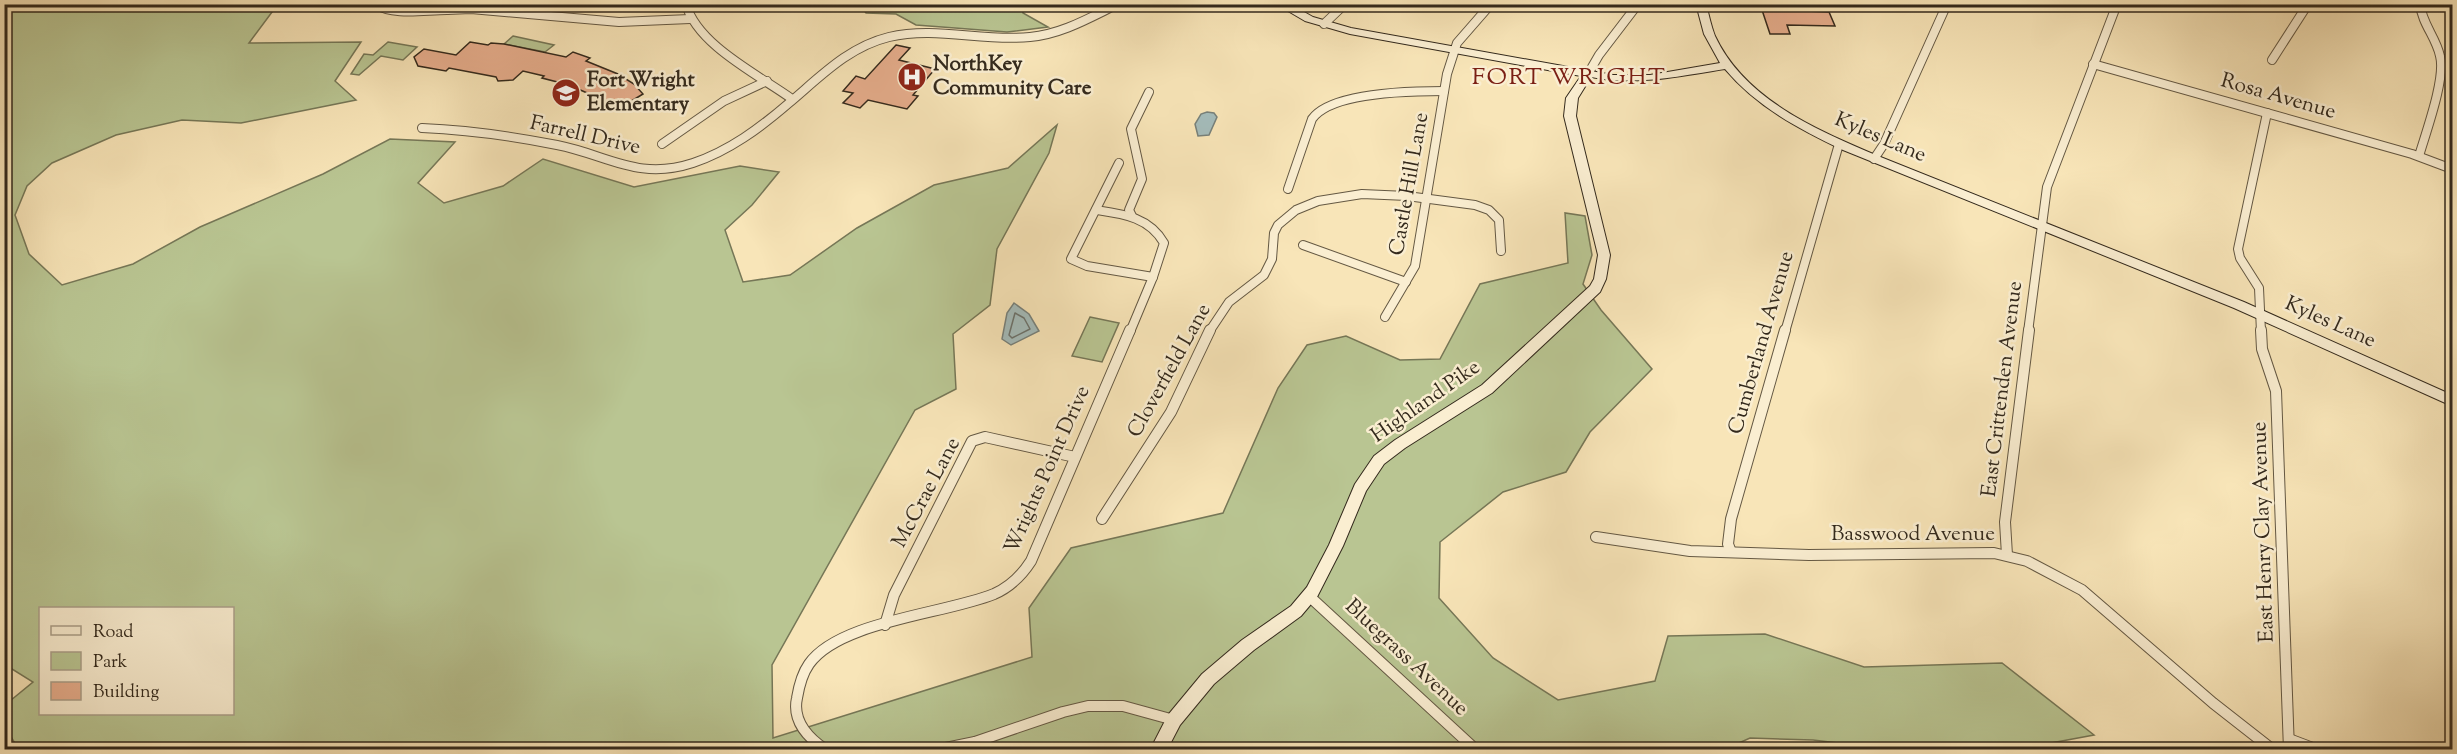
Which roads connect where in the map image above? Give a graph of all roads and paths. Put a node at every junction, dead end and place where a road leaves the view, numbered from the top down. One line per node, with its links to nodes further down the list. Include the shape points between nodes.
1 (374, 4): 13 (street, via 393,11)
2 (686, 4): 14 (street)
3 (1118, 4): 24 (street, Farrell Drive, via 1063,32 1031,38 921,32 882,38 855,49)
4 (1281, 4): 15 (main road)
5 (1345, 4): 15 (street)
6 (1491, 4): 16 (street)
7 (1638, 4): 20 (street, Highland Pike)
8 (1701, 4): 19 (main road, via 1707,32)
9 (1947, 4): 30 (street)
10 (2117, 4): 18 (street, East Crittenden Avenue)
11 (2308, 4): 17 (street)
12 (2420, 4): 29 (street, via 2422,22 2436,41 2442,71)
13 (449, 7): 14 (street, via 619,22)
14 (690, 19): 21 (street, via 714,44)
15 (1324, 24): 16 (main road)
16 (1453, 50): 20 (main road); 22 (street, Castle Hill Lane)
17 (2272, 60)
18 (2093, 64): 25 (street, Rosa Avenue); 37 (street, East Crittenden Avenue, via 2047,187)
19 (1728, 65): 20 (main road, via 1636,79); 28 (main road, Kyles Lane, via 1779,110)
20 (1588, 74): 50 (main road, Highland Pike, via 1572,98 1570,116 1602,241 1604,267 1600,279 1576,308 1487,389 1379,460 1360,488 1336,546)
21 (767, 81): 24 (street); 27 (street, via 724,101)
22 (1444, 91): 33 (street, via 1420,90 1345,101 1318,111); 34 (street, Castle Hill Lane)
23 (1149, 92): 36 (street, via 1131,129 1142,178 1129,210)
24 (792, 99): 26 (street, Farrell Drive, via 749,134 714,155 652,169 624,166 579,149 488,133)
25 (2267, 113): 29 (street, Rosa Avenue); 42 (street, East Henry Clay Avenue, via 2238,249 2259,288)
26 (422, 128)
27 (662, 144)
28 (1839, 144): 30 (main road, Kyles Lane); 48 (street, Cumberland Avenue, via 1731,519)
29 (2419, 156): 32 (street, Rosa Avenue)
30 (1874, 159): 37 (main road, Kyles Lane)
31 (1119, 163): 35 (street)
32 (2452, 169)
33 (1288, 189)
34 (1425, 199): 39 (street, via 1475,204 1489,210 1499,220); 41 (street, Castle Hill Lane, via 1415,266); 46 (street, Cloverfield Lane, via 1354,193 1308,206 1283,218 1274,231 1264,275 1224,309 1197,352 1171,411)
35 (1096, 210): 36 (street, Wrights Point Drive); 40 (street, via 1071,258 1087,266)
36 (1132, 216): 40 (street, Wrights Point Drive, via 1155,228 1164,243)
37 (2041, 226): 42 (main road, Kyles Lane); 49 (street, East Crittenden Avenue, via 2005,522)
38 (1304, 245): 41 (street)
39 (1501, 251)
40 (1153, 277): 45 (street, Wrights Point Drive)
41 (1406, 282): 43 (street, Castle Hill Lane)
42 (2262, 315): 44 (main road, Kyles Lane); 53 (street, East Henry Clay Avenue, via 2262,349 2276,391)
43 (1385, 317)
44 (2452, 401)
45 (1075, 457): 51 (street, Wrights Point Drive, via 1031,561 1007,588); 51 (street, McCrae Lane, via 985,437 972,441 894,596)
46 (1102, 519)
47 (1596, 537): 48 (street, Basswood Avenue, via 1690,551)
48 (1731, 552): 49 (street, Basswood Avenue)
49 (2007, 555): 58 (street, Basswood Avenue, via 2045,569 2082,590)
50 (1309, 596): 52 (main road, Highland Pike, via 1296,611 1208,679); 57 (street, Bluegrass Avenue)
51 (885, 625): 54 (street, Wrights Point Drive, via 835,642 807,666 796,699 798,718 805,734)
52 (1174, 720): 55 (street, via 1134,708 1095,705 993,737); 56 (main road, Highland Pike)
53 (2289, 744): 59 (street)
54 (826, 750)
55 (936, 750)
56 (1158, 750)
57 (1476, 750)
58 (2272, 750)
59 (2318, 750)

